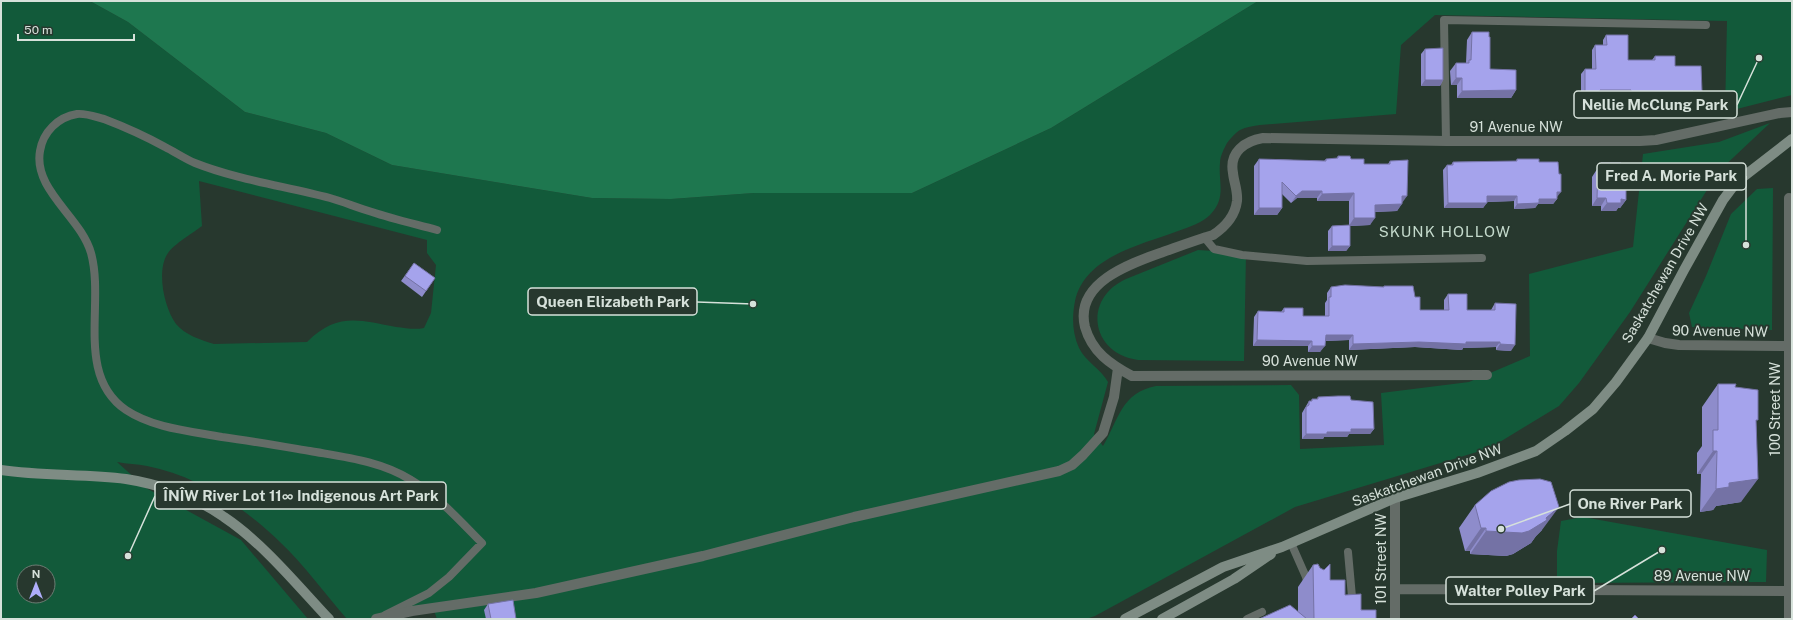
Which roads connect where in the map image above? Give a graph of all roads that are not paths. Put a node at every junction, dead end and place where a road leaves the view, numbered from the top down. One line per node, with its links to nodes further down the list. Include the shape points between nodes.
1 (1706, 25): 4 (lane, via 1444,20)
2 (1792, 112): 4 (street, 91 Avenue NW, via 1656,140)
3 (1792, 139): 10 (main road, Saskatchewan Drive NW, via 1743,177 1723,200)
4 (1446, 141): 8 (street, 91 Avenue NW, via 1263,138 1247,142 1240,148 1233,163 1232,172 1237,190 1234,212 1222,229)
5 (1789, 198): 6 (street, 100 Street NW)
6 (1791, 226): 11 (street, 100 Street NW)
7 (437, 230): 22 (lane, via 332,198 240,177 194,162 123,126 94,116 78,114 57,122 48,130 40,147 40,166 44,180 82,233 91,252 96,284 96,366 101,380 115,401 135,415 168,427 332,455 386,468 431,494 482,543 449,577 429,593)
8 (1204, 237): 9 (lane, via 1214,249 1242,255 1307,261); 12 (street, via 1130,264 1108,276 1093,290 1084,310 1087,334 1100,354)
9 (1482, 258)
10 (1648, 338): 11 (street, 90 Avenue NW, via 1679,345); 15 (main road, Saskatchewan Drive NW, via 1593,409 1536,451 1477,473)
11 (1791, 346): 20 (street, 100 Street NW)
12 (1118, 368): 13 (street, 90 Avenue NW, via 1132,376); 22 (street, via 1114,398 1103,433 1072,465 1059,471 536,593)
13 (1487, 375)
14 (1, 470): 23 (main road, via 126,479 178,493 225,517 262,549)
15 (1395, 498): 16 (main road, Saskatchewan Drive NW); 19 (street, 101 Street NW)
16 (1287, 545): 18 (lane, via 1306,577); 24 (main road, Saskatchewan Drive NW, via 1223,567); 25 (main road, Saskatchewan Drive NW, via 1234,579)
17 (1348, 552): 27 (lane, via 1354,608)
18 (1308, 587)
19 (1395, 589): 20 (street, 89 Avenue NW); 28 (street, 101 Street NW)
20 (1790, 591): 29 (street, 100 Street NW)
21 (1262, 612): 26 (lane)
22 (378, 618)
23 (329, 619)
24 (1125, 619)
25 (1162, 619)
26 (1247, 619)
27 (1368, 619)
28 (1395, 619)
29 (1789, 619)

